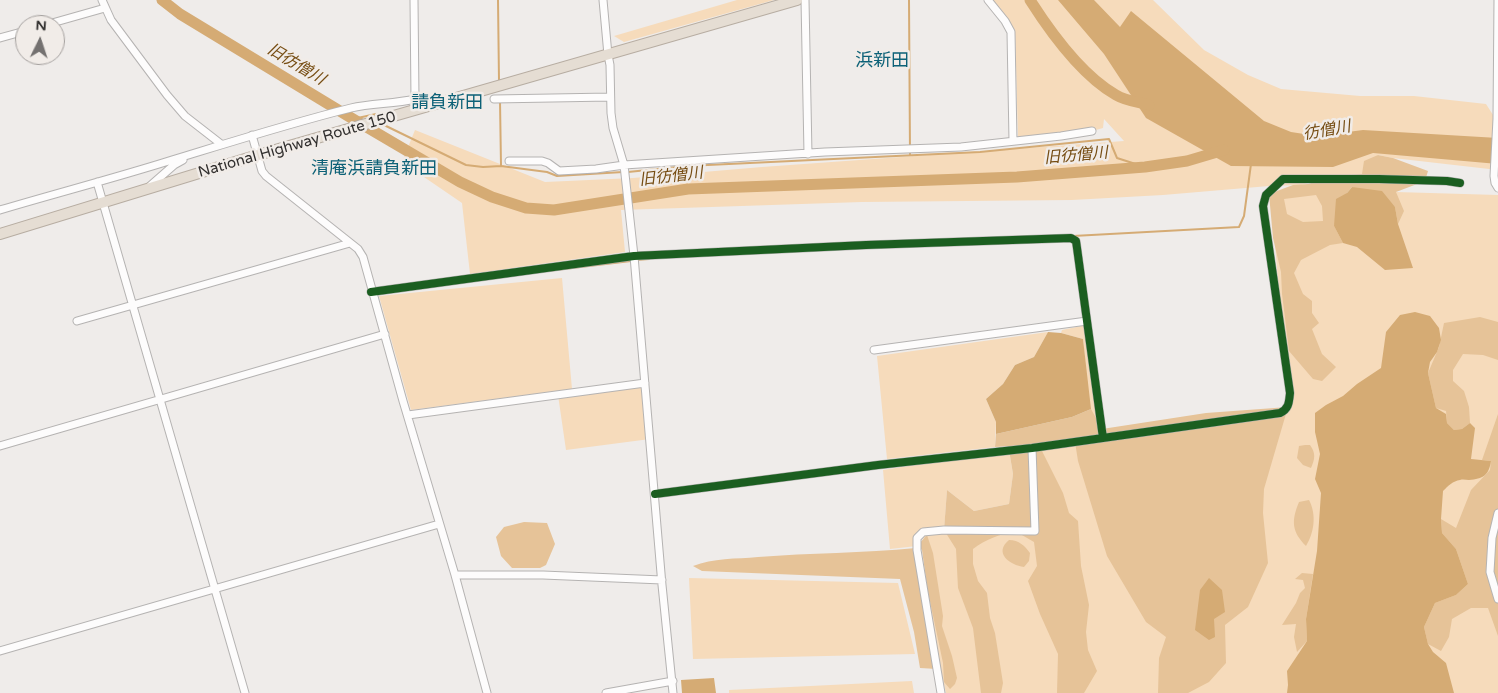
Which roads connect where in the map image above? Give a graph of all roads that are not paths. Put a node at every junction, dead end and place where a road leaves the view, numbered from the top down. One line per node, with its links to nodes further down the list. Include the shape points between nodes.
1 (102, 0): 8 (street)
2 (414, 0): 17 (street, via 415,99 368,104)
3 (604, 0): 12 (street)
4 (797, 0): 12 (highway, National Highway Route 150)
5 (805, 0): 21 (street)
6 (988, 0): 18 (street, via 1011,32)
7 (1498, 0): 15 (street)
8 (105, 8): 9 (street); 19 (street, via 178,109)
9 (65, 19)
10 (15, 34): 11 (street)
11 (0, 38)
12 (608, 55): 13 (street); 22 (highway, National Highway Route 150)
13 (610, 97): 14 (street); 24 (street, via 613,128)
14 (494, 99)
15 (1497, 119): 27 (street, via 1494,176)
16 (1092, 131): 18 (street)
17 (252, 135): 19 (street); 22 (street)
18 (1013, 141): 21 (street, via 960,147)
19 (221, 144): 20 (street)
20 (198, 152): 25 (street); 28 (street, via 174,165)
21 (808, 154): 24 (street)
22 (258, 156): 28 (highway, National Highway Route 150); 32 (street, via 266,176)
23 (509, 161): 24 (street, via 542,161 559,171)
24 (624, 164): 33 (street)
25 (97, 182): 29 (street); 30 (street)
26 (1460, 183): 43 (street, via 1379,178 1283,179 1266,194 1263,206 1290,393 1286,410)
27 (1497, 185)
28 (146, 190): 29 (highway, National Highway Route 150)
29 (103, 203): 31 (highway, National Highway Route 150); 35 (street)
30 (0, 210)
31 (0, 234)
32 (350, 243): 34 (street, via 363,257); 35 (street)
33 (634, 256): 34 (street); 37 (street, via 1071,238 1076,241); 40 (street)
34 (372, 292): 38 (street)
35 (133, 305): 36 (street); 41 (street)
36 (77, 321)
37 (1087, 321): 39 (street); 43 (street)
38 (385, 334): 41 (street); 42 (street)
39 (874, 350)
40 (645, 383): 42 (street); 46 (street)
41 (160, 400): 44 (street); 51 (street)
42 (408, 415): 48 (street)
43 (1103, 438): 45 (street)
44 (0, 446)
45 (1032, 448): 46 (street, via 878,464); 59 (street, via 1035,531 944,530 923,532 917,538)
46 (655, 494): 50 (street)
47 (1498, 513): 52 (street, via 1492,538 1490,572)
48 (439, 524): 49 (street); 51 (street)
49 (455, 575): 50 (street); 56 (street)
50 (662, 580): 54 (street)
51 (215, 589): 53 (street); 55 (street)
52 (1498, 599)
53 (0, 651)
54 (673, 681): 57 (street); 58 (street)
55 (245, 693)
56 (487, 693)
57 (606, 693)
58 (674, 693)
59 (941, 693)

